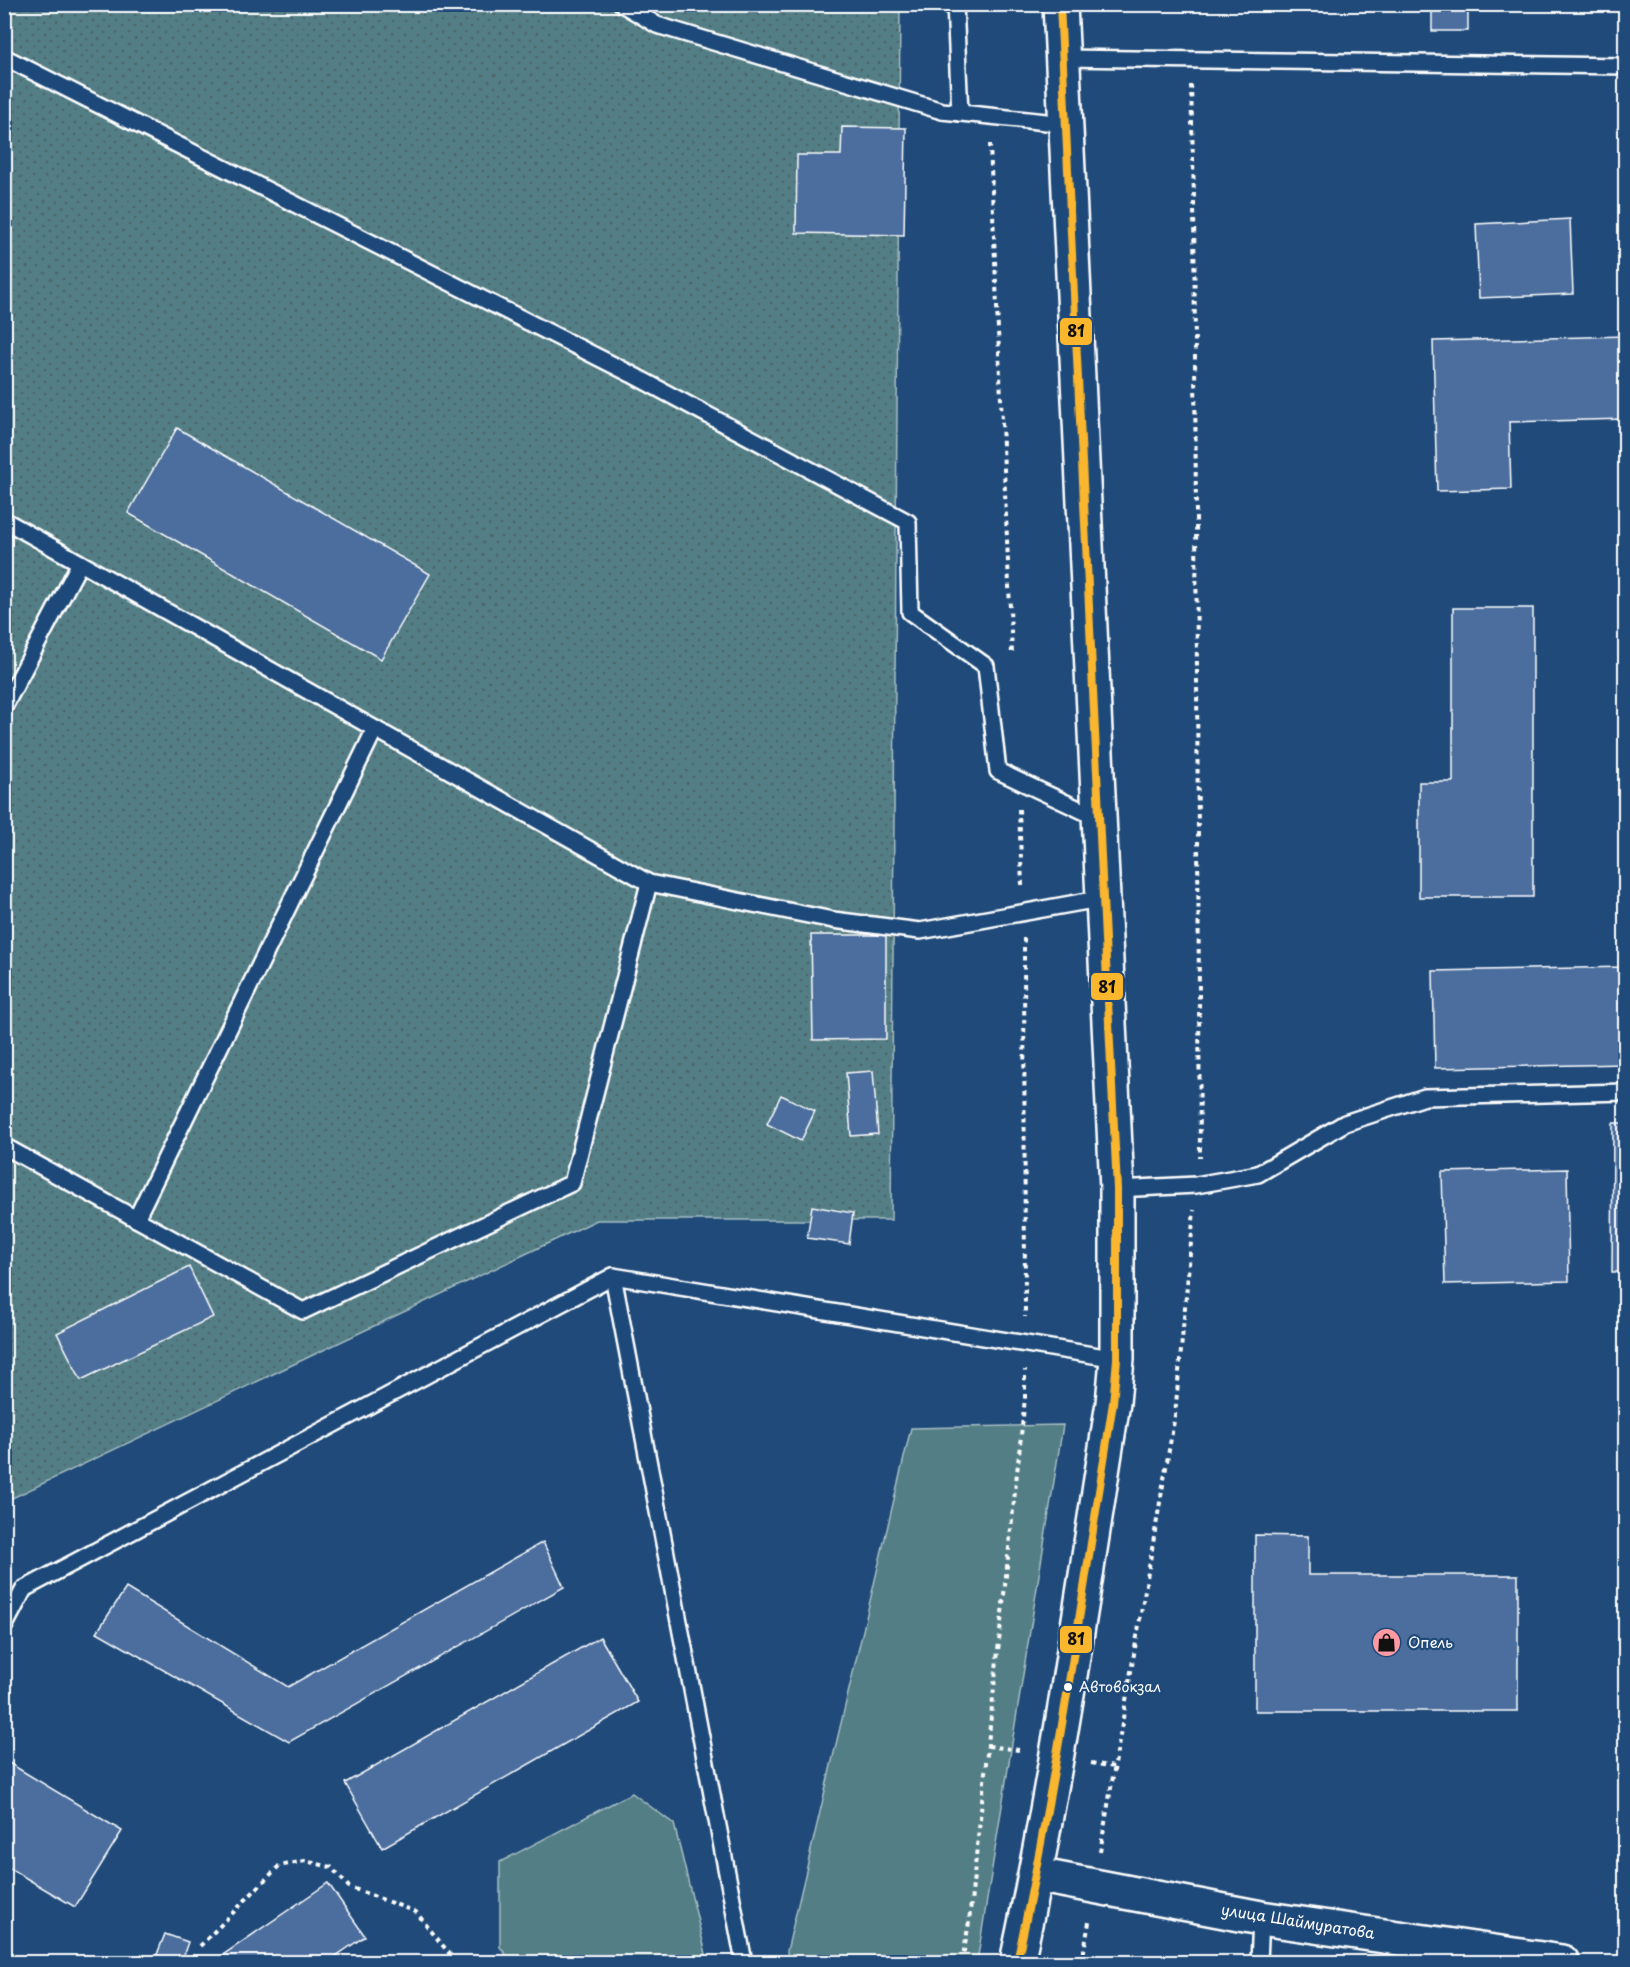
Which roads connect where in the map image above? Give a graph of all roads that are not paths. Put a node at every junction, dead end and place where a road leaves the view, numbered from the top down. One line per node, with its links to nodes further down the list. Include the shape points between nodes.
1 (622, 4): 7 (lane, via 657,25 942,111)
2 (955, 4): 7 (lane)
3 (1060, 4): 5 (main road)
4 (4, 57): 13 (lane, via 631,374 908,522 910,612 986,666 998,771)
5 (1062, 58): 6 (lane); 8 (main road)
6 (1626, 66)
7 (960, 113): 8 (lane)
8 (1065, 124): 13 (main road)
9 (4, 520): 10 (lane)
10 (80, 563): 11 (lane); 12 (lane)
11 (4, 707)
12 (375, 729): 14 (lane); 19 (lane)
13 (1100, 819): 15 (main road)
14 (650, 883): 15 (lane, via 833,920 920,931); 19 (lane, via 572,1183 303,1311)
15 (1104, 898): 18 (main road)
16 (1626, 1092): 18 (lane, via 1425,1097 1345,1123 1258,1174 1196,1185)
17 (4, 1146): 19 (lane)
18 (1117, 1189): 21 (main road)
19 (136, 1219)
20 (613, 1276): 21 (lane); 22 (lane, via 24,1589); 26 (lane)
21 (1117, 1359): 23 (main road)
22 (4, 1627)
23 (1036, 1875): 24 (main road, улица Шаймуратова); 27 (main road)
24 (1261, 1918): 25 (main road, улица Шаймуратова); 28 (lane)
25 (1509, 1959): 29 (main road, улица Шаймуратова)
26 (744, 1962)
27 (1017, 1962)
28 (1259, 1962)
29 (1562, 1962)

